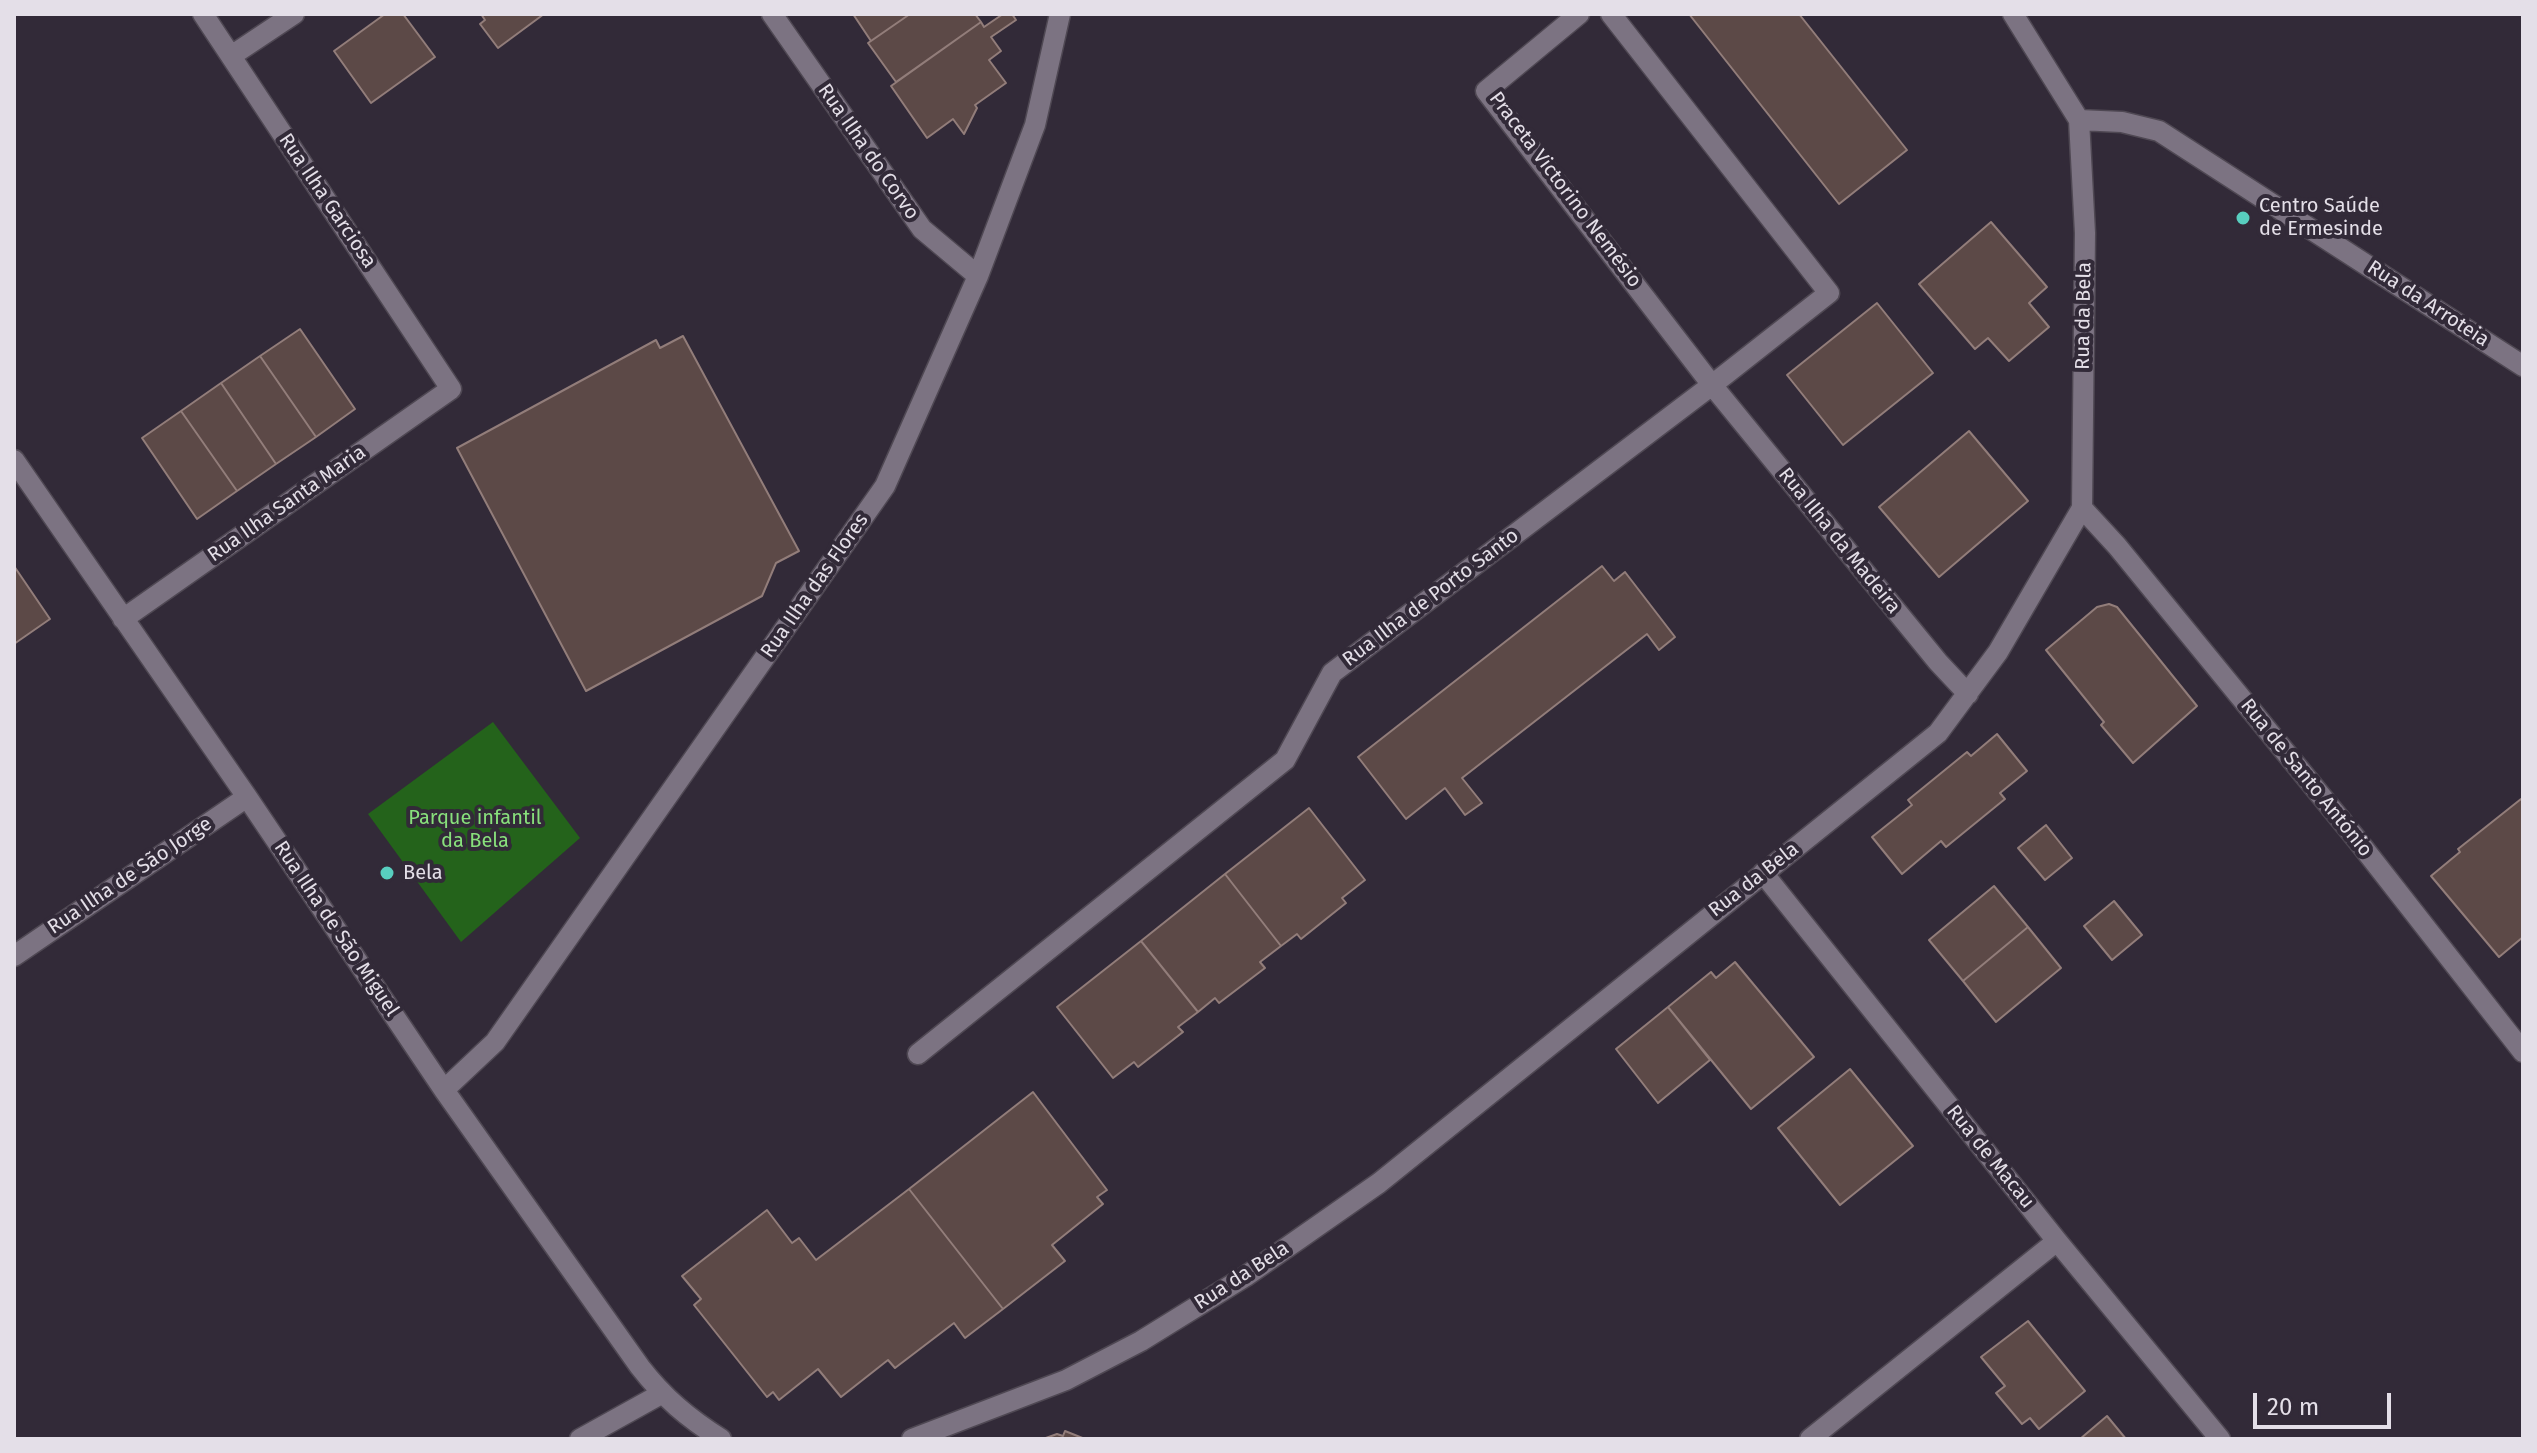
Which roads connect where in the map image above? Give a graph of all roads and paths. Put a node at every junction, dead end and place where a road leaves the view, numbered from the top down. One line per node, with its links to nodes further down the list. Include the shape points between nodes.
1 (203, 14): 8 (street, Rua Ilha Garciosa)
2 (294, 14): 8 (street)
3 (772, 14): 10 (street, Rua Ilha do Corvo, via 922,229)
4 (1060, 14): 10 (street, Rua Ilha das Flores, via 1035,125)
5 (1579, 14): 12 (street, Praceta Victorino Nemésio, via 1486,91)
6 (1611, 14): 12 (street, Rua Ilha de Porto Santo, via 1829,293)
7 (2013, 14): 9 (street, Rua da Bela)
8 (231, 56): 13 (street, Rua Ilha Garciosa)
9 (2079, 120): 11 (street, Rua da Arroteia, via 2159,131); 15 (street, Rua da Bela, via 2085,233)
10 (978, 276): 23 (street, Rua Ilha das Flores, via 885,486 495,1042)
11 (2523, 366)
12 (1712, 385): 17 (street, Rua Ilha da Madeira); 22 (street, Rua Ilha de Porto Santo, via 1332,673 1285,760)
13 (451, 389): 16 (street, Rua Ilha Santa Maria)
14 (14, 460): 16 (street, Rua Ilha de São Miguel)
15 (2082, 508): 17 (street, Rua da Bela); 21 (street, Rua de Santo António, via 2358,841)
16 (123, 619): 18 (street, Rua Ilha de São Miguel)
17 (1968, 694): 19 (street, Rua da Bela, via 1938,733)
18 (247, 797): 20 (street, Rua Ilha de São Jorge); 23 (street, Rua Ilha de São Miguel)
19 (1763, 873): 24 (street, Rua de Macau); 28 (street, Rua da Bela, via 1379,1183 1246,1276 1066,1380)
20 (14, 956)
21 (2523, 1052)
22 (918, 1054)
23 (444, 1090): 25 (street, Rua Ilha de São Miguel)
24 (2057, 1241): 29 (street); 30 (street, Rua de Macau)
25 (661, 1394): 26 (street); 27 (street)
26 (580, 1439)
27 (721, 1439)
28 (912, 1439)
29 (1810, 1439)
30 (2220, 1439)

